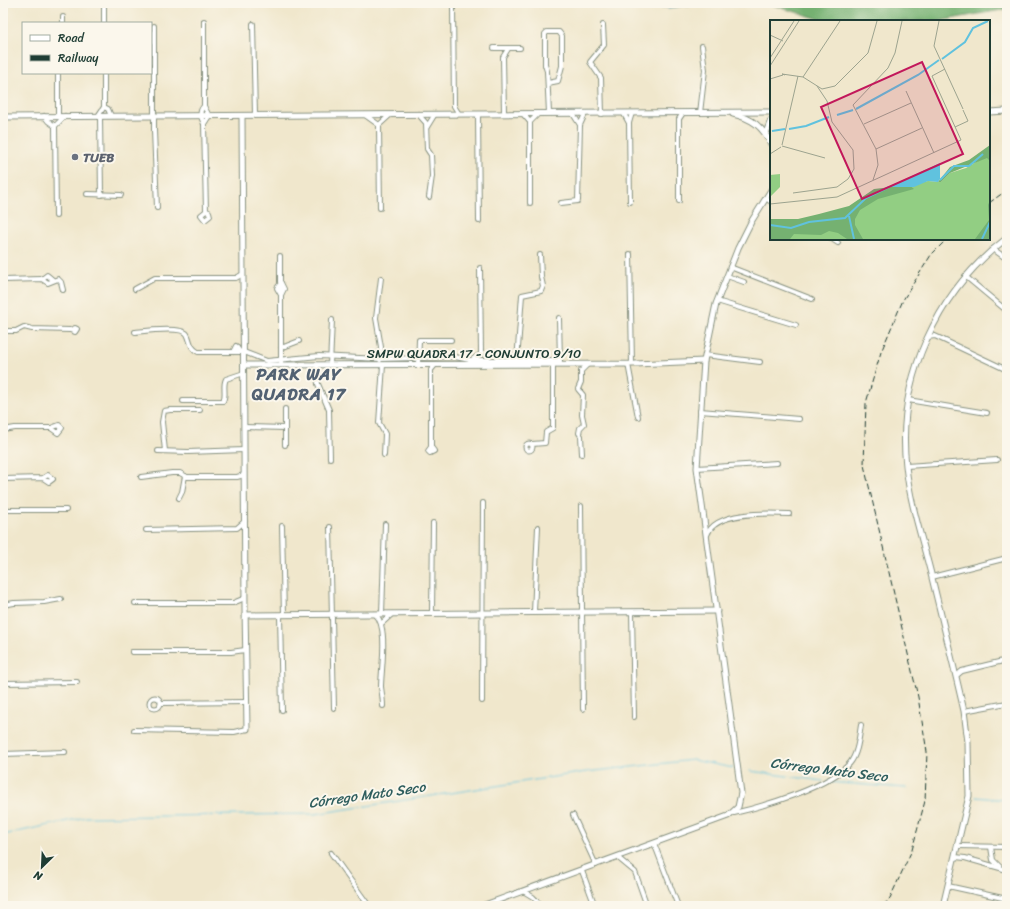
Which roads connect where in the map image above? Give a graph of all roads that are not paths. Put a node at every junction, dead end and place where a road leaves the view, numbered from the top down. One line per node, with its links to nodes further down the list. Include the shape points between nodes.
1 (453, 5): 19 (street)
2 (104, 7): 6 (street)
3 (63, 17): 5 (street)
4 (204, 21): 18 (street)
5 (63, 22)
6 (104, 22)
7 (253, 24): 42 (street)
8 (154, 26): 50 (street)
9 (603, 26): 40 (street, via 604,45 590,62 601,78)
10 (4, 30): 54 (street)
11 (702, 46): 28 (street, via 705,70)
12 (520, 48): 13 (street)
13 (508, 49): 14 (street); 14 (street, via 496,48)
14 (504, 57): 35 (street)
15 (58, 74): 46 (street)
16 (104, 74): 20 (street)
17 (548, 83): 17 (street, via 545,34 559,32 562,36 562,66 558,81); 24 (street)
18 (204, 106): 51 (street); 52 (street)
19 (454, 106): 32 (street); 33 (street)
20 (104, 107): 48 (street); 49 (street, via 108,109)
21 (770, 112): 29 (street)
22 (990, 112): 23 (street)
23 (1007, 112)
24 (549, 113): 37 (street); 38 (street)
25 (632, 113): 26 (street); 41 (street); 57 (street)
26 (674, 113): 27 (street); 55 (street)
27 (683, 113): 28 (street); 55 (street)
28 (700, 113): 29 (street)
29 (725, 113): 64 (street, via 754,122)
30 (418, 114): 31 (street); 44 (street); 63 (street, via 426,122)
31 (435, 114): 32 (street); 63 (street)
32 (450, 114): 33 (street)
33 (459, 114): 34 (street)
34 (478, 114): 35 (street); 81 (street)
35 (504, 114): 36 (street)
36 (523, 114): 37 (street); 56 (street)
37 (538, 114): 56 (street)
38 (573, 114): 39 (street); 61 (street)
39 (585, 114): 40 (street); 61 (street)
40 (602, 114): 41 (street)
41 (624, 114): 57 (street)
42 (255, 115): 43 (street); 53 (street)
43 (365, 115): 44 (street); 60 (street)
44 (390, 115): 60 (street)
45 (44, 116): 46 (street); 54 (street); 62 (street)
46 (58, 116): 47 (street)
47 (65, 116): 48 (street); 62 (street)
48 (99, 116): 49 (street); 68 (street)
49 (110, 116): 50 (street)
50 (154, 116): 51 (street); 77 (street)
51 (200, 116): 52 (street); 59 (street)
52 (209, 116): 53 (street); 59 (street)
53 (242, 116): 92 (street)
54 (4, 117)
55 (679, 119): 72 (street)
56 (530, 122): 75 (street)
57 (629, 123): 74 (street)
58 (770, 123): 64 (street)
59 (204, 124): 79 (street)
60 (379, 125): 78 (street)
61 (580, 125): 76 (street, via 578,201)
62 (55, 126): 80 (street)
63 (427, 127): 70 (street, via 427,149 431,155 432,176)
64 (766, 133): 65 (street)
65 (770, 142)
66 (770, 192): 71 (street)
67 (87, 194): 68 (street)
68 (101, 195): 69 (street)
69 (121, 195)
70 (429, 197)
71 (766, 198): 73 (street); 90 (street, via 751,222)
72 (679, 200)
73 (770, 201)
74 (630, 202)
75 (530, 203)
76 (561, 203)
77 (157, 208)
78 (380, 208)
79 (206, 211)
80 (56, 216)
81 (479, 221)
82 (1007, 238): 85 (street)
83 (834, 240): 84 (street)
84 (838, 243)
85 (993, 249): 89 (street); 94 (street)
86 (630, 254): 136 (street)
87 (540, 255): 124 (street, via 543,286 540,291 522,295)
88 (280, 256): 116 (street, via 281,283 284,289 281,295)
89 (1007, 259)
90 (730, 267): 93 (street); 102 (street)
91 (480, 268): 118 (street)
92 (243, 274): 95 (street); 99 (street)
93 (727, 276): 98 (street); 103 (street)
94 (965, 276): 104 (street); 109 (street, via 940,310)
95 (236, 278): 99 (street); 100 (street, via 155,278)
96 (381, 278): 129 (street, via 376,318)
97 (3, 280): 101 (street, via 42,279 48,283 53,280 60,281)
98 (744, 282)
99 (243, 283): 117 (street)
100 (135, 289)
101 (63, 290)
102 (812, 299)
103 (717, 301): 107 (street); 119 (street)
104 (1007, 311)
105 (559, 318): 125 (street)
106 (332, 320): 120 (street)
107 (796, 324)
108 (70, 330): 110 (street, via 24,327 16,331)
109 (931, 330): 112 (street); 113 (street)
110 (3, 331)
111 (135, 332): 117 (street, via 178,329 188,334 191,345 198,352 233,352 236,346)
112 (935, 336): 113 (street); 143 (street)
113 (928, 337): 146 (street, via 915,370)
114 (299, 340): 116 (street)
115 (451, 340): 121 (street, via 419,340)
116 (281, 348): 128 (street)
117 (242, 352): 128 (street); 137 (street)
118 (481, 354): 122 (street); 123 (street)
119 (705, 354): 126 (street); 127 (street)
120 (330, 357): 128 (street); 129 (street); 139 (street)
121 (418, 358): 123 (street, via 455,357); 129 (street); 130 (street)
122 (491, 360): 123 (street); 124 (street); 133 (street)
123 (469, 362): 132 (street, SMPW QUADRA 17 - CONJUNTO 9/10); 133 (street, SMPW QUADRA 17 - CONJUNTO 9/10)
124 (517, 362): 125 (street); 133 (street, SMPW QUADRA 17 - CONJUNTO 9/10); 140 (street, SMPW QUADRA 17 - CONJUNTO 9/10)
125 (560, 362): 134 (street, SMPW QUADRA 17 - CONJUNTO 9/10); 140 (street, SMPW QUADRA 17 - CONJUNTO 9/10)
126 (704, 362): 136 (street, SMPW QUADRA 17 - CONJUNTO 9/10); 150 (street)
127 (760, 362)
128 (281, 363): 137 (street, SMPW QUADRA 17 - CONJUNTO 9/10); 138 (street, SMPW QUADRA 17 - CONJUNTO 9/10)
129 (381, 363): 130 (street, SMPW QUADRA 17 - CONJUNTO 9/10); 139 (street, SMPW QUADRA 17 - CONJUNTO 9/10); 165 (street, via 379,422 385,434)
130 (418, 364): 131 (street, SMPW QUADRA 17 - CONJUNTO 9/10)
131 (426, 364): 132 (street, SMPW QUADRA 17 - CONJUNTO 9/10); 141 (street)
132 (436, 364): 141 (street)
133 (496, 364)
134 (573, 364): 135 (street, SMPW QUADRA 17 - CONJUNTO 9/10); 144 (street)
135 (588, 364): 136 (street, SMPW QUADRA 17 - CONJUNTO 9/10); 144 (street)
136 (631, 364): 142 (street); 142 (street)
137 (244, 365): 145 (street)
138 (317, 365): 139 (street, SMPW QUADRA 17 - CONJUNTO 9/10); 166 (street, via 318,384 329,410)
139 (330, 365)
140 (551, 366): 158 (street, via 553,428 546,432 545,443)
141 (431, 370): 160 (street)
142 (630, 370): 152 (street)
143 (1007, 370)
144 (581, 372): 164 (street, via 578,389 583,395 584,424 579,433)
145 (244, 373): 147 (street, via 226,379 223,401); 154 (street)
146 (908, 400): 151 (street); 169 (street)
147 (183, 401)
148 (285, 409): 156 (street)
149 (200, 410): 163 (street, via 164,411 162,422)
150 (700, 411): 153 (street); 170 (street)
151 (986, 413)
152 (638, 417)
153 (799, 419)
154 (244, 427): 156 (street); 161 (street)
155 (51, 428): 157 (street)
156 (285, 428): 159 (street)
157 (3, 430)
158 (532, 444)
159 (285, 445)
160 (431, 447)
161 (244, 450): 163 (street); 171 (street)
162 (158, 451): 163 (street)
163 (165, 451)
164 (582, 454)
165 (384, 455)
166 (330, 458)
167 (997, 460): 169 (street)
168 (777, 463): 170 (street)
169 (906, 466): 197 (street, via 918,527)
170 (697, 468): 185 (street)
171 (244, 475): 174 (street); 177 (street)
172 (184, 476): 173 (street, via 172,473); 174 (street); 178 (street)
173 (141, 477)
174 (237, 477): 177 (street)
175 (43, 478): 176 (street)
176 (3, 479)
177 (244, 481): 184 (street)
178 (179, 498)
179 (483, 503): 205 (street)
180 (581, 506): 207 (street)
181 (3, 510): 182 (street)
182 (66, 510)
183 (788, 514): 188 (street, via 740,516)
184 (245, 521): 191 (street); 194 (street)
185 (704, 521): 188 (street); 195 (street)
186 (433, 523): 209 (street)
187 (385, 524): 214 (street)
188 (712, 525): 195 (street)
189 (282, 526): 216 (street)
190 (330, 527): 212 (street)
191 (237, 528): 193 (street); 194 (street)
192 (538, 528): 206 (street)
193 (146, 530)
194 (244, 533): 198 (street)
195 (707, 536): 204 (street)
196 (1007, 558): 197 (street)
197 (932, 577): 222 (street)
198 (245, 598): 201 (street); 203 (street)
199 (61, 599): 202 (street)
200 (135, 603): 201 (street)
201 (233, 603): 203 (street)
202 (3, 605)
203 (245, 608): 211 (street)
204 (717, 611): 208 (street); 242 (street, via 741,793)
205 (481, 612): 209 (street); 210 (street); 218 (street)
206 (534, 612): 207 (street); 210 (street)
207 (582, 612): 208 (street); 233 (street)
208 (632, 612): 236 (street)
209 (432, 613): 215 (street)
210 (490, 613): 218 (street)
211 (245, 614): 216 (street); 219 (street)
212 (332, 614): 213 (street); 216 (street); 232 (street)
213 (375, 614): 214 (street); 217 (street)
214 (382, 614): 215 (street)
215 (392, 614): 217 (street)
216 (282, 615): 234 (street)
217 (381, 624): 231 (street, via 384,653)
218 (481, 624): 227 (street)
219 (245, 650): 220 (street); 228 (street)
220 (132, 652)
221 (1007, 660): 223 (street)
222 (954, 669): 223 (street); 224 (street)
223 (962, 671): 224 (street)
224 (956, 676): 235 (street)
225 (77, 682): 226 (street)
226 (3, 683)
227 (482, 701)
228 (246, 702): 229 (street); 238 (street)
229 (161, 703)
230 (1007, 703): 235 (street)
231 (383, 706)
232 (334, 708)
233 (583, 709)
234 (282, 710)
235 (964, 711): 245 (street, via 968,742 969,796)
236 (634, 718)
237 (861, 725): 242 (street, via 857,748 851,762 840,772 808,789)
238 (247, 729): 239 (street, via 234,732)
239 (134, 730)
240 (66, 752): 241 (street)
241 (3, 754)
242 (734, 813): 244 (street)
243 (573, 815): 251 (street)
244 (654, 843): 249 (street); 263 (street)
245 (958, 846): 246 (street); 250 (street)
246 (991, 847): 247 (street); 252 (street, via 993,860)
247 (1007, 847)
248 (331, 853): 259 (street)
249 (617, 857): 251 (street); 262 (street, via 635,872)
250 (955, 857): 252 (street); 255 (street)
251 (596, 865): 253 (street)
252 (1000, 868): 254 (street)
253 (582, 870): 256 (street); 261 (street)
254 (1007, 870)
255 (948, 886): 257 (street); 264 (street)
256 (523, 891): 258 (street); 260 (street, via 533,896)
257 (1007, 899)
258 (486, 905)
259 (369, 906)
260 (541, 906)
261 (595, 906)
262 (647, 906)
263 (678, 906)
264 (944, 906)

